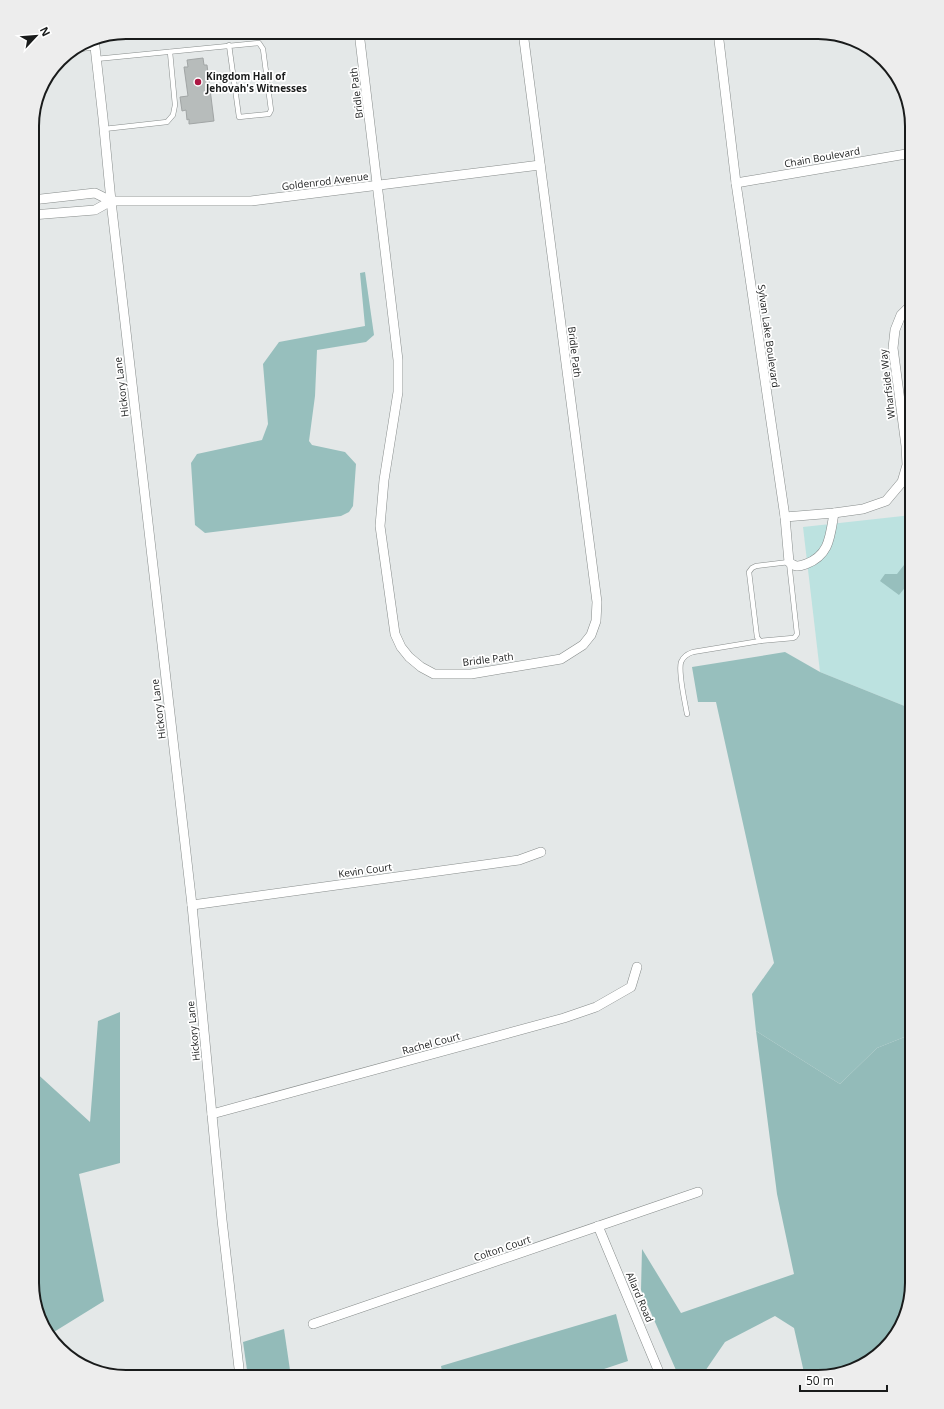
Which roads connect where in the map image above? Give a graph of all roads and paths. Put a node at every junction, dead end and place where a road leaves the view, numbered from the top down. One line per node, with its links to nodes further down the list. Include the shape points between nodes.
1 (360, 39): 12 (street, Bridle Path)
2 (523, 39): 10 (street, Bridle Path)
3 (719, 39): 11 (street, Sylvan Lake Boulevard)
4 (94, 45): 7 (street, Hickory Lane)
5 (229, 46): 5 (lane, via 256,43 261,46 271,110 269,114 239,117); 6 (lane)
6 (170, 52): 7 (lane); 8 (lane, via 176,105 173,115 167,122)
7 (96, 59): 8 (street, Hickory Lane)
8 (104, 129): 14 (street, Hickory Lane)
9 (905, 154): 11 (street, Chain Boulevard)
10 (540, 165): 12 (street, Goldenrod Avenue); 12 (street, Bridle Path, via 597,602 596,621 591,635 583,645 561,659 471,674 434,674 420,667 401,647 395,634 380,526 384,480 398,392 398,360)
11 (736, 183): 20 (street, Sylvan Lake Boulevard)
12 (378, 186): 14 (street, Goldenrod Avenue, via 250,201)
13 (39, 199): 14 (street, via 95,193)
14 (110, 201): 15 (street, via 95,210); 25 (street, Hickory Lane)
15 (39, 214)
16 (905, 312): 17 (street, Wharfside Way, via 895,330 893,348)
17 (905, 438)
18 (905, 472): 19 (street, Wharfside Way, via 902,482 886,501 863,509)
19 (834, 513): 20 (street, Wharfside Way); 21 (street, via 828,544 819,558 800,567)
20 (785, 517): 21 (street, Sylvan Lake Boulevard)
21 (789, 562): 22 (lane, via 796,637); 22 (lane, via 756,566 749,572 757,637)
22 (760, 642): 23 (lane, via 693,652 684,657 680,673)
23 (687, 714)
24 (541, 852): 25 (street, Kevin Court, via 519,860)
25 (192, 905): 27 (street, Hickory Lane)
26 (637, 967): 27 (street, Rachel Court, via 631,988 596,1007 576,1014)
27 (212, 1114): 31 (street, Hickory Lane)
28 (698, 1192): 29 (street, Colton Court)
29 (598, 1226): 30 (street, Colton Court); 32 (street, Allard Road)
30 (313, 1324)
31 (239, 1370)
32 (658, 1370)

